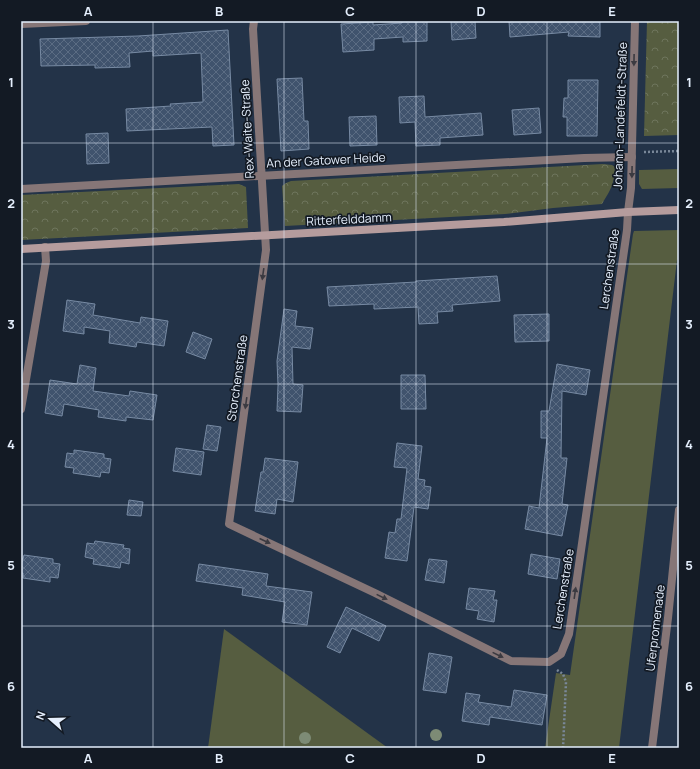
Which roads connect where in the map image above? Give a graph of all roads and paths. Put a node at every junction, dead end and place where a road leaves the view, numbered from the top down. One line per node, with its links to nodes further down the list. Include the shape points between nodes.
1 (86, 21): 4 (street)
2 (254, 21): 7 (street, Rex-Waite-Straße)
3 (635, 21): 6 (street, Johann-Landefeldt-Straße, one-way to 6)
4 (21, 24)
5 (679, 151): 6 (path)
6 (632, 155): 7 (street, An der Gatower Heide); 10 (street, Johann-Landefeldt-Straße, one-way to 10)
7 (262, 176): 8 (street, An der Gatower Heide); 11 (street, Rex-Waite-Straße)
8 (21, 189)
9 (679, 210): 10 (main road, Ritterfelddamm)
10 (628, 212): 11 (main road, Ritterfelddamm, via 504,222); 16 (street, Lerchenstraße, one-way to 10, via 561,654 569,634)
11 (266, 235): 13 (main road, Ritterfelddamm); 16 (street, Storchenstraße, one-way to 16, via 230,524 511,661)
12 (21, 248): 13 (main road, Ritterfelddamm)
13 (45, 248): 14 (street, via 46,261)
14 (21, 409)
15 (679, 510): 18 (street, Uferpromenade)
16 (549, 662): 17 (path, via 563,674 566,682)
17 (562, 748)
18 (652, 748)

